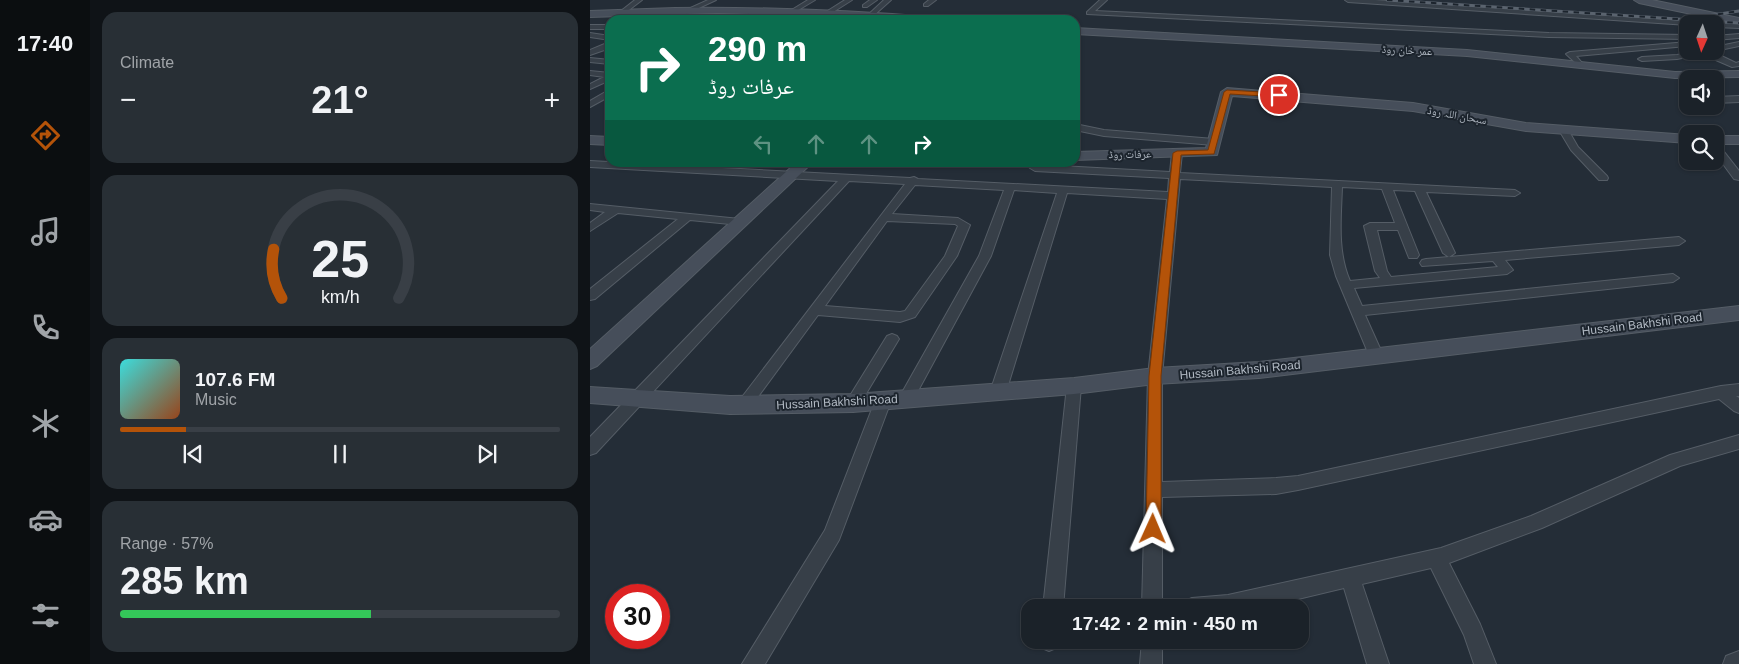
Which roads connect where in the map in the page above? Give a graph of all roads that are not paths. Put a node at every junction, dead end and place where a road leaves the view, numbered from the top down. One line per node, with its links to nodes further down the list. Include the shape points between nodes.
1 (639, 0): 16 (street)
2 (713, 0): 14 (street)
3 (812, 0): 15 (street)
4 (849, 0): 17 (street)
5 (874, 0): 12 (street)
6 (888, 0): 23 (street)
7 (933, 0): 11 (street)
8 (1104, 0): 33 (street, via 1089,13 1549,35)
9 (1348, 0): 25 (street)
10 (1639, 0): 24 (street)
11 (922, 2)
12 (865, 6)
13 (759, 7): 14 (street, via 745,10); 15 (street); 20 (street)
14 (691, 9): 16 (street); 19 (street)
15 (790, 11): 17 (street); 21 (street)
16 (623, 12): 18 (street)
17 (828, 13): 22 (street)
18 (590, 14)
19 (677, 15)
20 (749, 15)
21 (781, 15)
22 (856, 15)
23 (871, 15)
24 (1739, 22)
25 (1679, 23)
26 (1724, 25): 27 (street)
27 (1739, 26)
28 (590, 27): 29 (street)
29 (605, 27)
30 (1080, 31): 46 (street, عمر خان روڈ, via 1467,53)
31 (590, 36): 35 (street)
32 (1739, 36): 34 (street)
33 (1679, 37)
34 (1724, 37)
35 (605, 38)
36 (1739, 44): 39 (street)
37 (1679, 45): 46 (street, via 1570,54)
38 (605, 47): 40 (street)
39 (1724, 47)
40 (590, 53)
41 (1679, 57): 42 (street)
42 (1642, 59)
43 (590, 60): 45 (street)
44 (1723, 60): 47 (street)
45 (605, 62)
46 (1578, 63): 49 (street, عمر خان روڈ, via 1675,75)
47 (1739, 64)
48 (592, 74): 50 (street)
49 (1739, 74)
50 (605, 75)
51 (605, 79): 52 (street)
52 (590, 87)
53 (605, 96): 56 (street)
54 (1739, 99): 55 (street)
55 (1724, 100)
56 (590, 104)
57 (1080, 128): 64 (street)
58 (1564, 130): 59 (street, سبحان اللہ روڈ); 64 (street, سبحان اللہ روڈ, via 1526,127 1413,108 1227,92); 78 (street, via 1574,148)
59 (1679, 138)
60 (590, 140): 63 (street)
61 (1724, 140): 62 (street)
62 (1739, 140)
63 (605, 141)
64 (1214, 142): 65 (street, عرفات روڈ, via 1212,152)
65 (1177, 153): 66 (street, عرفات روڈ); 75 (street)
66 (1080, 156)
67 (1724, 158): 76 (street)
68 (590, 164): 69 (street)
69 (602, 164): 70 (street); 74 (street)
70 (605, 164)
71 (750, 167): 73 (street)
72 (1036, 167): 75 (street)
73 (800, 168): 77 (street); 91 (street)
74 (590, 173)
75 (1176, 176): 80 (street); 86 (street)
76 (1738, 176)
77 (848, 177): 79 (street); 116 (street)
78 (1603, 178)
79 (914, 180): 82 (street); 90 (street)
80 (1337, 184): 81 (street); 101 (street, via 1336,255)
81 (1386, 186): 83 (street); 92 (street)
82 (1010, 187): 84 (street); 115 (street, via 985,256)
83 (1419, 188): 85 (street); 95 (street)
84 (1062, 190): 86 (street); 112 (street)
85 (1515, 193)
86 (1174, 196): 109 (street)
87 (590, 207): 88 (street)
88 (615, 210): 89 (street); 93 (street)
89 (687, 217): 91 (street); 102 (street)
90 (884, 217): 103 (street); 103 (street, via 958,221 964,225 951,256 910,314 900,317)
91 (740, 222): 108 (street)
92 (1402, 227): 96 (street); 100 (street, via 1370,226 1381,271)
93 (590, 228)
94 (1679, 241): 97 (street)
95 (1449, 253)
96 (1413, 255)
97 (1496, 256): 98 (street); 100 (street, via 1507,270)
98 (1426, 263)
99 (1673, 278): 104 (street)
100 (1388, 281): 101 (street)
101 (1347, 285): 104 (street)
102 (590, 296)
103 (816, 310): 119 (street)
104 (1357, 312): 107 (street)
105 (1739, 313): 107 (street, Hussain Bakhshi Road)
106 (892, 338): 118 (street)
107 (1376, 355): 109 (street, Hussain Bakhshi Road, via 1259,370)
108 (590, 360)
109 (1155, 376): 110 (street, Hussain Bakhshi Road); 123 (street)
110 (1074, 386): 112 (street, Hussain Bakhshi Road); 126 (street)
111 (1739, 390): 113 (street)
112 (998, 392): 115 (street, Hussain Bakhshi Road)
113 (1721, 392): 120 (street); 123 (street, via 1298,483)
114 (590, 395): 116 (street, Hussain Bakhshi Road)
115 (907, 398): 117 (street, Hussain Bakhshi Road)
116 (639, 399): 119 (street, Hussain Bakhshi Road); 122 (street)
117 (883, 401): 118 (street, Hussain Bakhshi Road); 131 (street, via 834,534)
118 (853, 404): 119 (street, Hussain Bakhshi Road)
119 (744, 405)
120 (1739, 407)
121 (1739, 442): 124 (street, via 1676,460 1536,522)
122 (590, 448)
123 (1154, 490): 127 (street)
124 (1436, 558): 125 (street); 134 (street, via 1473,630)
125 (1351, 579): 128 (street); 133 (street)
126 (1054, 599)
127 (1152, 599)
128 (1256, 599)
129 (1152, 649): 132 (street)
130 (1739, 662): 135 (street)
131 (753, 664)
132 (1151, 664)
133 (1378, 664)
134 (1485, 664)
135 (1734, 664)

